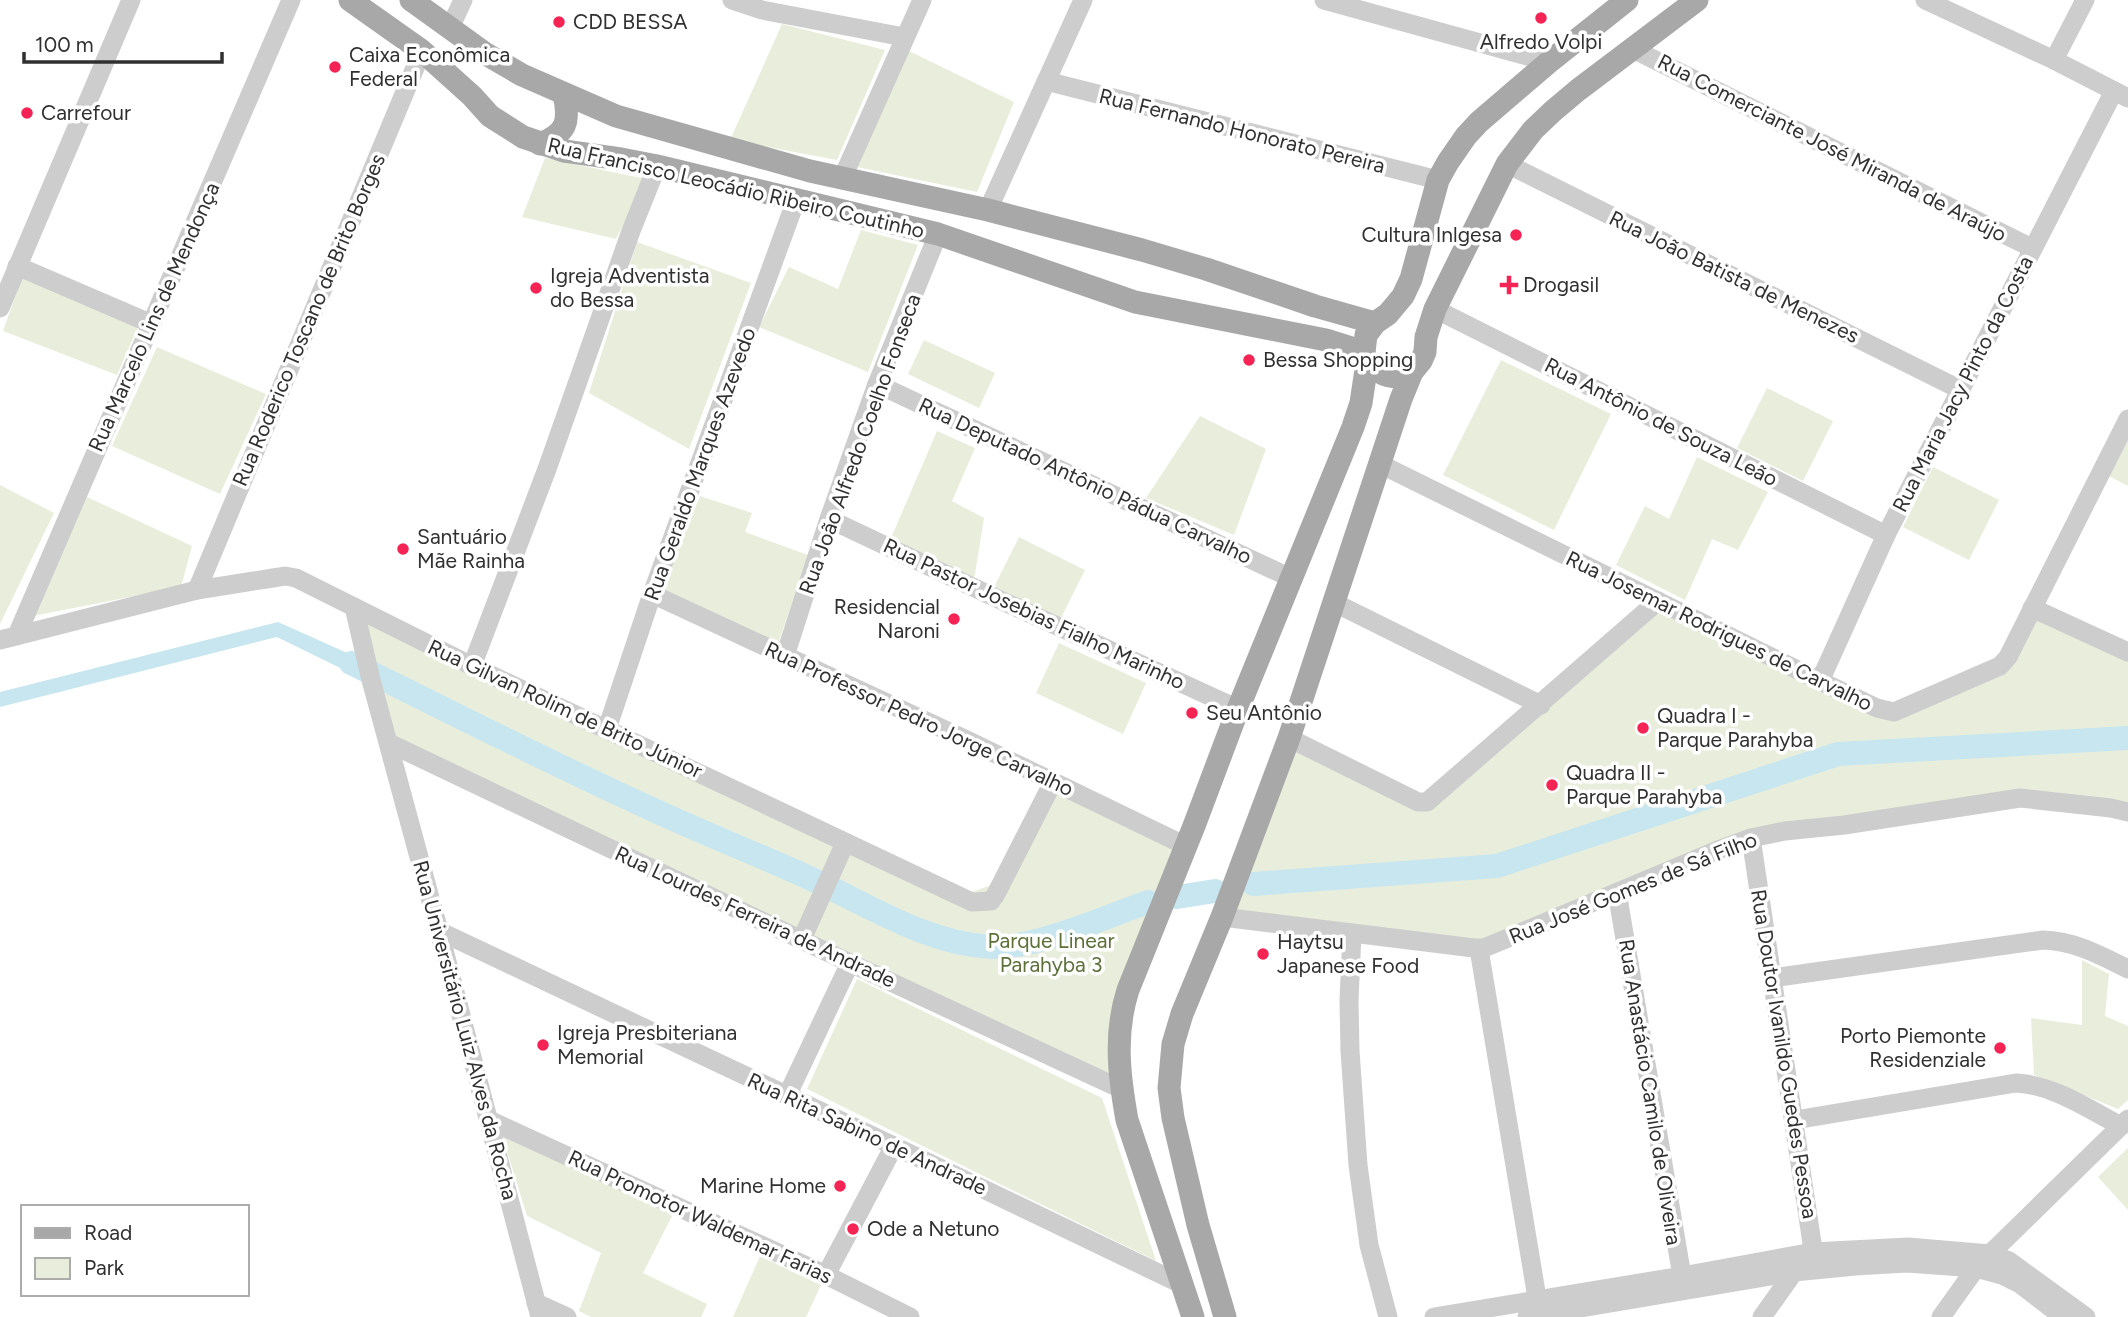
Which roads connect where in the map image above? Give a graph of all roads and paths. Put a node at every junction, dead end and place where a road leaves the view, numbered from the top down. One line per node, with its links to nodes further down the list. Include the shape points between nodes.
1 (131, 0): 32 (street)
2 (291, 0): 36 (street, Rua Marcelo Lins de Mendonça)
3 (350, 0): 17 (main road, Rua Francisco Leocádio Ribeiro Coutinho)
4 (411, 0): 14 (main road, Rua Francisco Leocádio Ribeiro Coutinho)
5 (463, 0): 14 (street)
6 (732, 0): 15 (street, via 761,10)
7 (922, 0): 15 (street)
8 (1083, 0): 20 (street)
9 (1324, 0): 19 (street)
10 (1627, 0): 19 (main road)
11 (1697, 0): 16 (main road)
12 (1925, 0): 18 (street)
13 (2085, 0): 18 (street)
14 (450, 28): 21 (main road, Rua Francisco Leocádio Ribeiro Coutinho, via 522,75)
15 (904, 37): 26 (street)
16 (1633, 49): 24 (main road, via 1553,111); 31 (street, Rua Comerciante José Miranda de Araújo)
17 (422, 51): 23 (main road, Rua Francisco Leocádio Ribeiro Coutinho, via 490,116); 47 (street, Rua Roderico Toscano de Brito Borges)
18 (2054, 60): 22 (street)
19 (1549, 62): 27 (main road, via 1472,129)
20 (1046, 81): 27 (street, Rua Fernando Honorato Pereira); 29 (street)
21 (564, 94): 23 (main road, via 566,125); 26 (main road, Rua Francisco Leocádio Ribeiro Coutinho, via 616,116)
22 (2121, 95): 31 (street, Rua Maria Jacy Pinto da Costa)
23 (540, 144): 25 (main road, Rua Francisco Leocádio Ribeiro Coutinho)
24 (1507, 164): 34 (main road); 41 (street, Rua João Batista de Menezes)
25 (657, 166): 28 (main road, Rua Francisco Leocádio Ribeiro Coutinho); 56 (street)
26 (842, 179): 29 (main road, Rua Francisco Leocádio Ribeiro Coutinho)
27 (1437, 180): 35 (main road, via 1411,279 1403,296)
28 (796, 200): 30 (main road, Rua Francisco Leocádio Ribeiro Coutinho); 48 (street, Rua Geraldo Marques Azevedo)
29 (988, 210): 35 (main road, Rua Francisco Leocádio Ribeiro Coutinho, via 1142,250 1339,314)
30 (938, 234): 38 (main road, Rua Francisco Leocádio Ribeiro Coutinho, via 1135,302 1326,340); 40 (street, Rua João Alfredo Coelho Fonseca)
31 (2032, 248): 41 (street, Rua Maria Jacy Pinto da Costa)
32 (17, 266): 33 (street); 36 (street)
33 (0, 308)
34 (1435, 309): 37 (main road); 45 (street, Rua Antônio de Souza Leão)
35 (1381, 318): 37 (main road, via 1409,318); 38 (main road, via 1366,335)
36 (152, 324): 53 (street, Rua Marcelo Lins de Mendonça)
37 (1426, 337): 39 (main road, via 1421,361)
38 (1365, 358): 39 (main road, via 1386,377); 46 (main road, via 1361,403)
39 (1412, 372): 43 (main road)
40 (877, 384): 44 (street, Rua João Alfredo Coelho Fonseca); 46 (street, Rua Deputado Antônio Pádua Carvalho)
41 (1961, 390): 45 (street, Rua Maria Jacy Pinto da Costa)
42 (2128, 419): 52 (street, Rua Josemar Rodrigues de Carvalho)
43 (1380, 464): 49 (street, Rua Josemar Rodrigues de Carvalho); 50 (main road)
44 (829, 519): 55 (street, Rua João Alfredo Coelho Fonseca); 59 (street, Rua Pastor Josebias Fialho Marinho)
45 (1886, 535): 57 (street, Rua Maria Jacy Pinto da Costa)
46 (1293, 579): 59 (main road)
47 (197, 590): 51 (street, Rua Gilvan Rolim de Brito Júnior, via 285,576); 53 (street, Rua Gilvan Rolim de Brito Júnior)
48 (652, 594): 55 (street, Rua Professor Pedro Jorge Carvalho); 60 (street, Rua Geraldo Marques Azevedo)
49 (1658, 601): 57 (street, Rua Josemar Rodrigues de Carvalho); 58 (street)
50 (1335, 603): 58 (street); 61 (main road)
51 (354, 607): 56 (street, Rua Gilvan Rolim de Brito Júnior); 62 (street, Rua Universitário Luiz Alves da Rocha)
52 (2032, 608): 54 (street); 57 (street, Rua Josemar Rodrigues de Carvalho, via 2000,666 1900,710 1877,708)
53 (9, 638)
54 (2128, 652)
55 (785, 656): 63 (street, Rua Professor Pedro Jorge Carvalho)
56 (472, 666): 60 (street, Rua Gilvan Rolim de Brito Júnior)
57 (1820, 681)
58 (1541, 705): 61 (street, via 1427,802 1418,802)
59 (1238, 709): 67 (main road)
60 (607, 729): 66 (street, Rua Gilvan Rolim de Brito Júnior)
61 (1289, 738): 69 (main road)
62 (389, 743): 70 (street, Rua Universitário Luiz Alves da Rocha); 72 (street, Rua Lourdes Ferreira de Andrade)
63 (1053, 782): 66 (street, Rua Gilvan Rolim de Brito Júnior, via 990,901 972,902); 67 (street, Rua Professor Pedro Jorge Carvalho)
64 (2128, 813): 65 (street, Rua José Gomes de Sá Filho, via 2020,798)
65 (1751, 838): 68 (street, Rua José Gomes de Sá Filho); 76 (street, Rua Doutor Ivanildo Guedes Pessoa)
66 (845, 842): 72 (street)
67 (1186, 846): 77 (main road, via 1124,1003 1118,1052)
68 (1617, 892): 73 (street, Rua José Gomes de Sá Filho); 88 (street, Rua Anastácio Camilo de Oliveira)
69 (1222, 917): 71 (street, Rua José Gomes de Sá Filho); 95 (main road, via 1178,1027 1169,1088 1198,1225)
70 (439, 931): 78 (street, Rua Rita Sabino de Andrade); 79 (street, Rua Universitário Luiz Alves da Rocha)
71 (1352, 934): 73 (street, Rua José Gomes de Sá Filho); 96 (street, via 1350,1051 1359,1176 1369,1245)
72 (802, 939): 74 (street, Rua Lourdes Ferreira de Andrade)
73 (1479, 948): 90 (street)
74 (850, 963): 77 (street, Rua Lourdes Ferreira de Andrade); 78 (street)
75 (2128, 969): 76 (street, via 2080,946 2043,940)
76 (1772, 978): 80 (street, Rua Doutor Ivanildo Guedes Pessoa)
77 (1121, 1090): 87 (main road)
78 (787, 1096): 82 (street, Rua Rita Sabino de Andrade)
79 (488, 1119): 86 (street, Rua Promotor Waldemar Farias); 89 (street, Rua Universitário Luiz Alves da Rocha)
80 (1795, 1120): 81 (street, via 2016,1083 2051,1090); 83 (street, Rua Doutor Ivanildo Guedes Pessoa)
81 (2124, 1123): 84 (street)
82 (894, 1146): 86 (street); 87 (street, Rua Rita Sabino de Andrade)
83 (1815, 1261): 84 (street, via 1908,1247); 85 (street); 88 (street)
84 (1983, 1261): 98 (street); 99 (street); 100 (street, via 2009,1261)
85 (1794, 1272): 88 (street); 97 (street)
86 (825, 1275): 93 (street, Rua Promotor Waldemar Farias)
87 (1181, 1284): 94 (main road)
88 (1683, 1284): 90 (street)
89 (538, 1310): 92 (street)
90 (1535, 1310): 91 (street)
91 (1445, 1316)
92 (567, 1317)
93 (910, 1317)
94 (1193, 1317)
95 (1225, 1317)
96 (1388, 1317)
97 (1762, 1317)
98 (1941, 1317)
99 (2063, 1317)
100 (2086, 1317)

